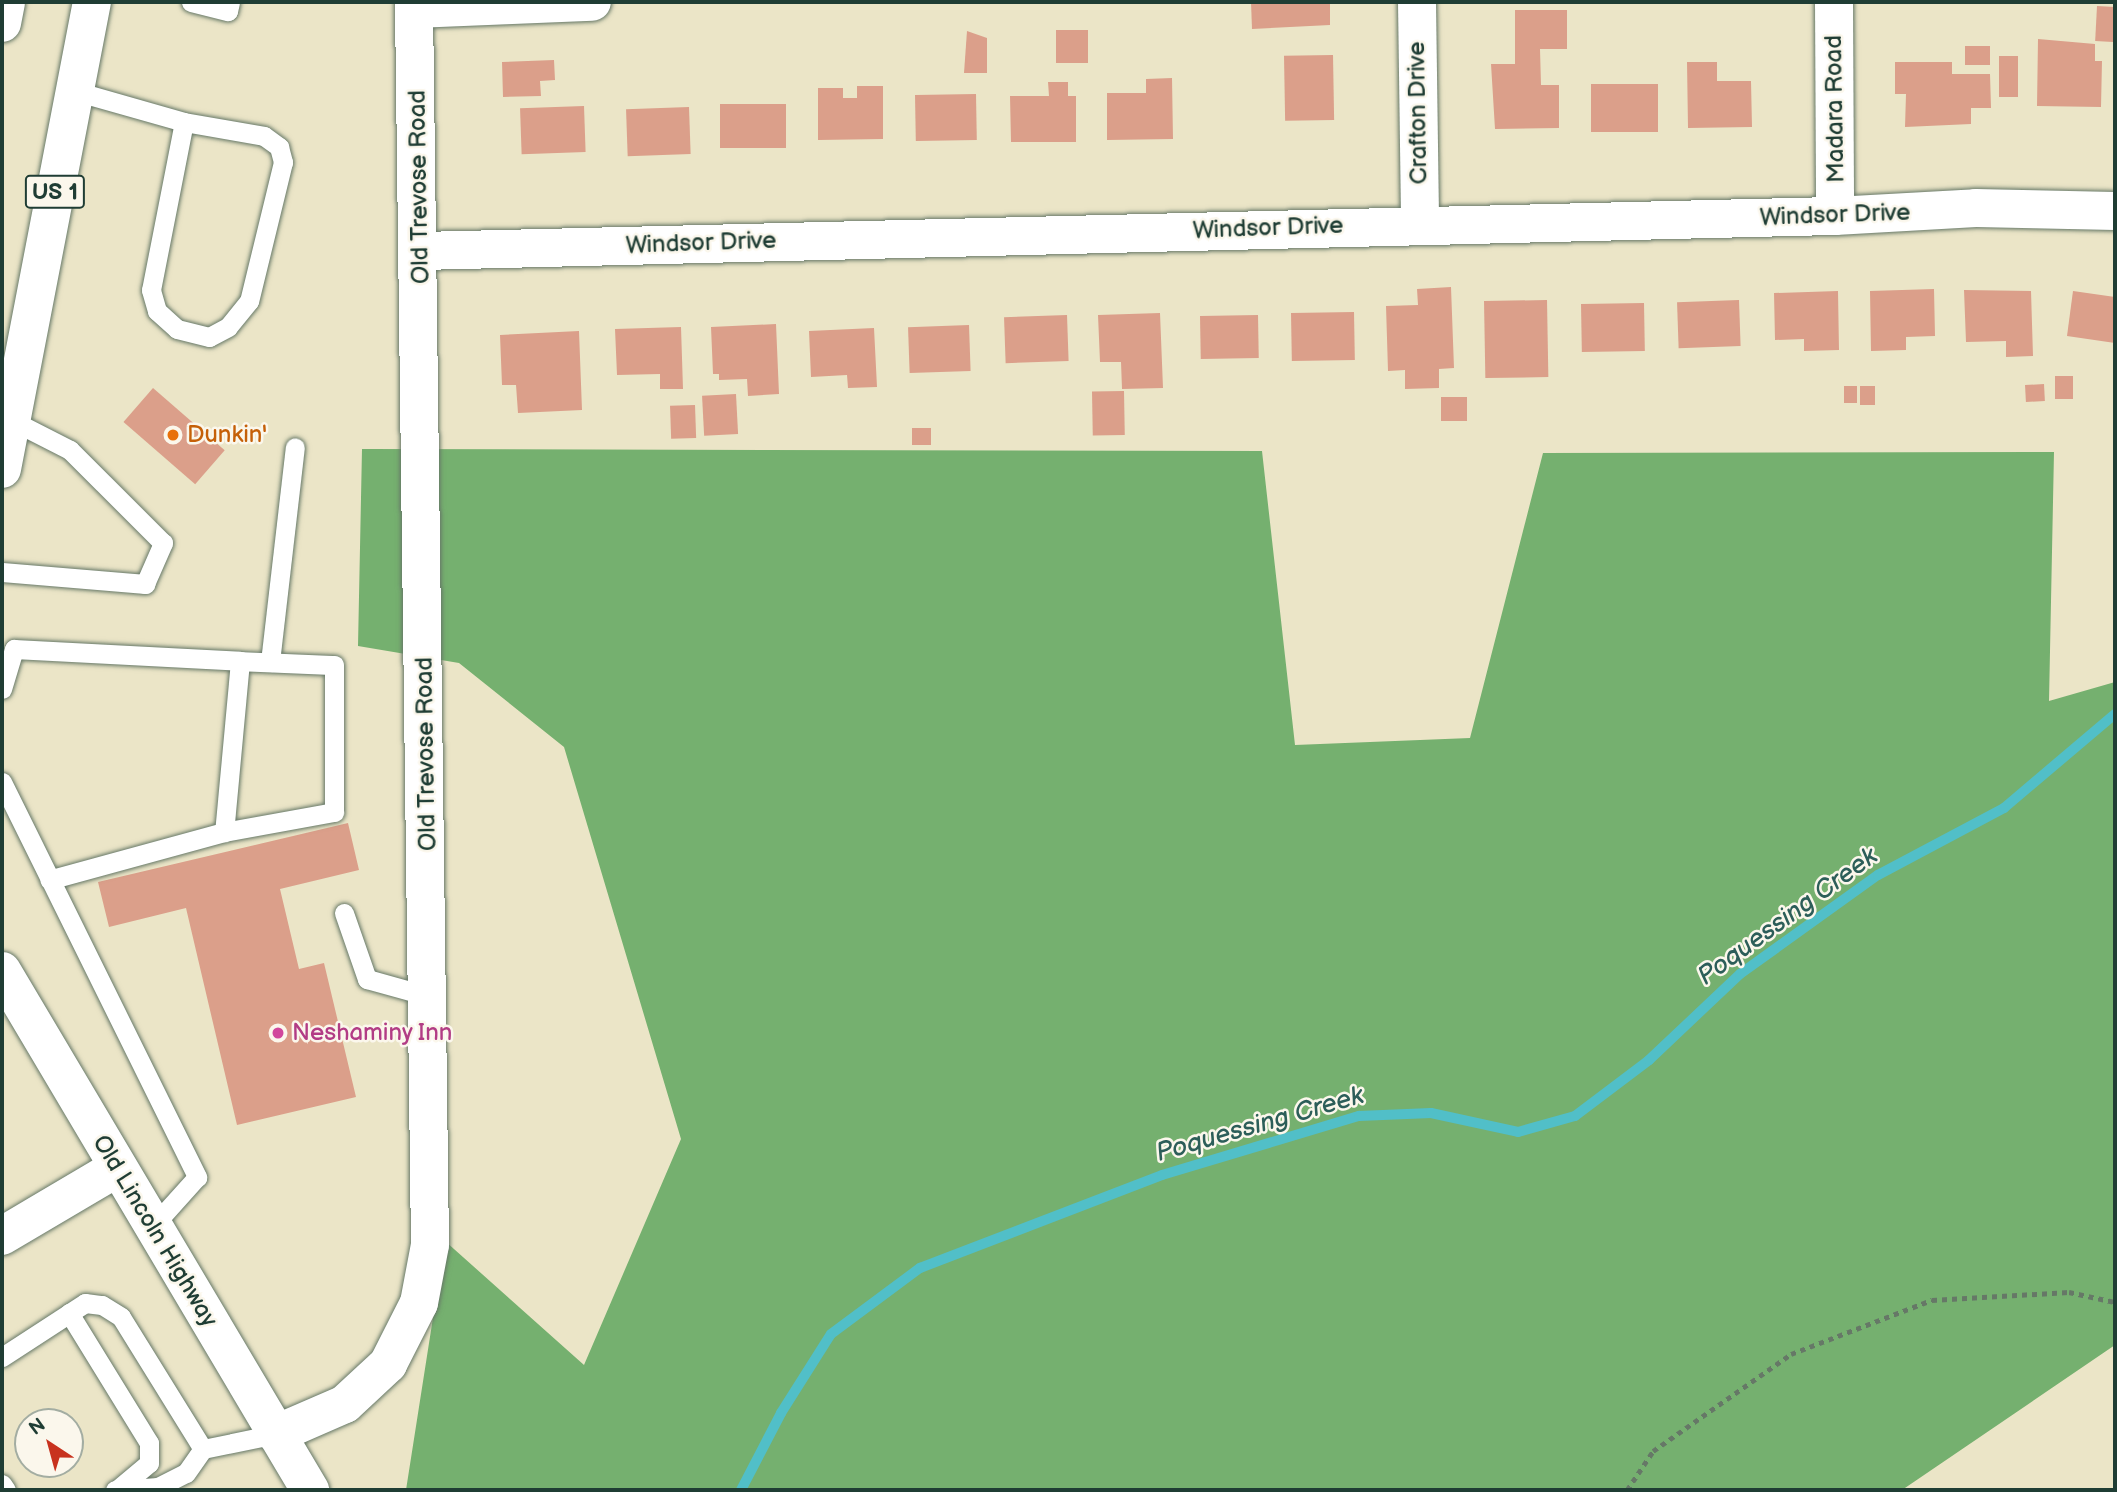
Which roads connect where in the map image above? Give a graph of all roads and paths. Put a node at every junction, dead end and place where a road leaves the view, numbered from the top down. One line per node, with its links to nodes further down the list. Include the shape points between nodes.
1 (6, 2): 9 (main road)
2 (92, 2): 10 (main road, US 1)
3 (191, 2): 4 (lane, via 228,11)
4 (230, 2)
5 (592, 2): 8 (main road)
6 (1417, 2): 14 (main road, Crafton Drive)
7 (1834, 2): 13 (main road, Madara Road)
8 (414, 5): 15 (main road, Old Trevose Road)
9 (2, 23)
10 (75, 91): 11 (lane); 16 (main road, US 1)
11 (184, 122): 11 (lane, via 151,290 157,311 177,329 209,337 228,327 250,301 283,162 279,147 264,136)
12 (2115, 211): 13 (main road, Windsor Drive, via 1976,208)
13 (1836, 216): 14 (main road, Windsor Drive)
14 (1420, 223): 15 (main road, Windsor Drive)
15 (421, 251): 28 (main road, Old Trevose Road)
16 (11, 420): 18 (main road, US 1); 19 (lane, via 70,450 163,543 145,584)
17 (295, 447): 21 (lane)
18 (2, 468)
19 (2, 572)
20 (240, 661): 21 (lane); 22 (lane, via 14,649); 24 (lane)
21 (270, 662): 24 (lane, via 334,665 334,812)
22 (2, 689)
23 (2, 782): 25 (lane)
24 (224, 832): 25 (lane)
25 (49, 880): 30 (lane, via 197,1177)
26 (345, 913): 28 (lane, via 367,979)
27 (2, 971): 29 (main road, Old Lincoln Highway)
28 (428, 996): 35 (main road, Old Trevose Road, via 430,1245 419,1303 406,1336 369,1386 316,1419)
29 (117, 1168): 30 (main road, Old Lincoln Highway); 31 (main road)
30 (152, 1227): 35 (main road, Old Lincoln Highway)
31 (2, 1236)
32 (2115, 1301): 41 (path, via 2069,1292 1932,1300 1791,1353 1653,1451)
33 (69, 1313): 34 (lane); 36 (lane, via 85,1303 102,1305 121,1317); 38 (lane, via 149,1443 149,1463)
34 (2, 1357)
35 (276, 1434): 36 (lane); 40 (main road, Old Lincoln Highway)
36 (203, 1449): 38 (lane, via 186,1473 158,1487)
37 (2, 1485): 39 (lane)
38 (117, 1489)
39 (6, 1490)
40 (310, 1490)
41 (1627, 1490)

